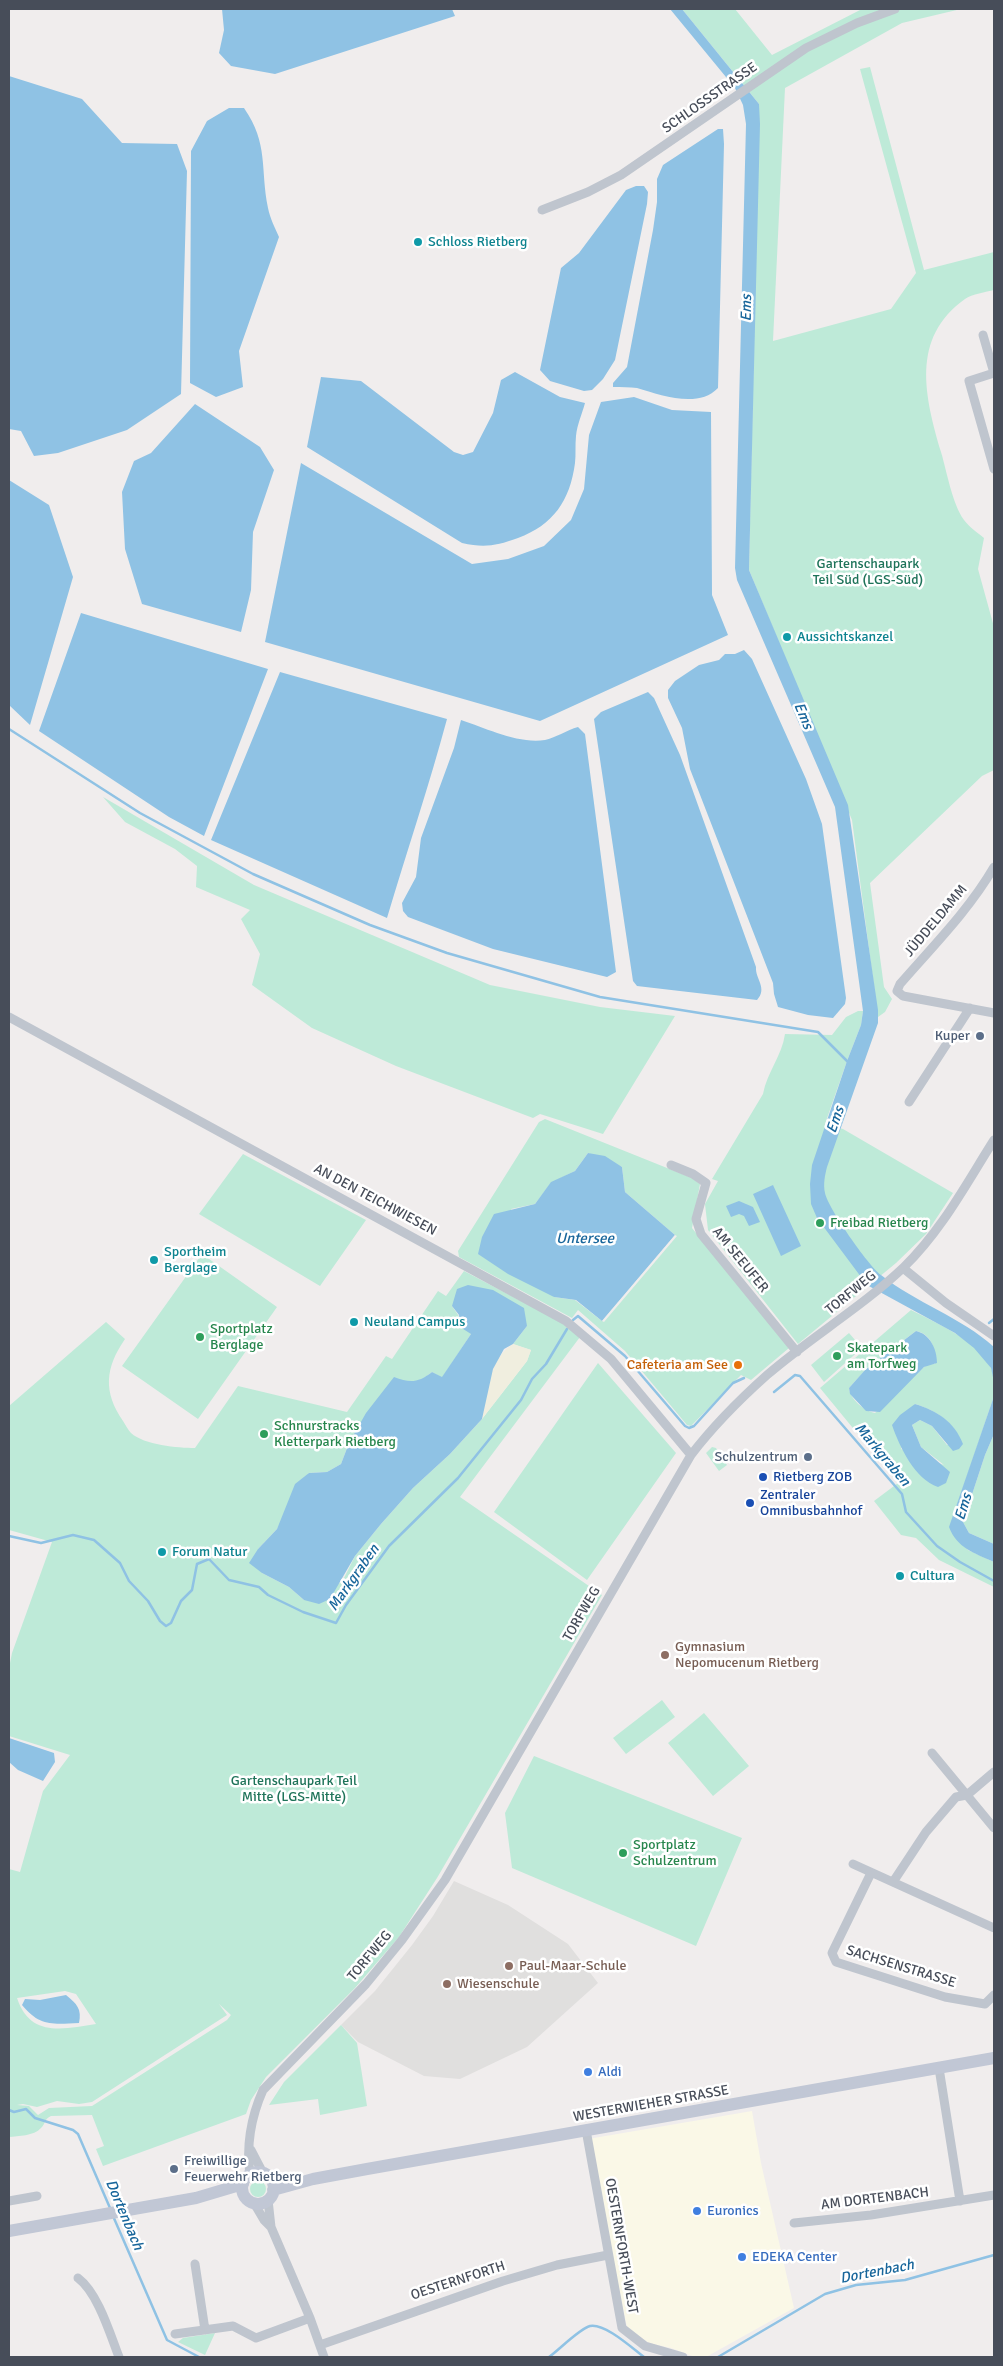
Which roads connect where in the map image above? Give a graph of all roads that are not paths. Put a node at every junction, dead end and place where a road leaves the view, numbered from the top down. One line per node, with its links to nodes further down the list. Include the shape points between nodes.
1 (896, 9): 2 (street, SCHLOSSSTRASSE, via 857,23 806,48 621,174 588,192)
2 (542, 210)
3 (983, 335): 4 (street)
4 (994, 373): 5 (street, via 969,381)
5 (994, 469)
6 (994, 867): 7 (street, JÜDDELDAMM, via 964,910 897,991 904,996)
7 (970, 1008): 8 (street); 10 (street)
8 (994, 1013)
9 (9, 1017): 16 (street, AN DEN TEICHWIESEN, via 566,1321 610,1359)
10 (909, 1102)
11 (994, 1140): 13 (street, TORFWEG, via 942,1224)
12 (671, 1165): 15 (street, AM SEEUFER, via 694,1174 706,1183 696,1219 701,1234)
13 (905, 1270): 14 (street); 15 (street, TORFWEG, via 894,1275)
14 (992, 1331)
15 (797, 1352): 16 (street, TORFWEG, via 734,1405)
16 (691, 1454): 29 (street, TORFWEG, via 445,1880 366,1984 263,2090 254,2111)
17 (932, 1753): 19 (street)
18 (994, 1772): 19 (street)
19 (967, 1795): 20 (street); 23 (street, via 956,1797 926,1832)
20 (994, 1828)
21 (853, 1864): 22 (street)
22 (871, 1873): 23 (street); 25 (street, SACHSENSTRASSE, via 832,1953 836,1962 945,1997 985,2004)
23 (894, 1882): 24 (street)
24 (994, 1928)
25 (994, 1995)
26 (994, 2058): 27 (main road, WESTERWIEHER STRASSE)
27 (938, 2068): 28 (main road, WESTERWIEHER STRASSE); 35 (street)
28 (586, 2130): 30 (main road, WESTERWIEHER STRASSE); 39 (street, OESTERNFORTH-WEST)
29 (250, 2145): 30 (street); 31 (street, TORFWEG)
30 (269, 2186): 31 (main road); 31 (main road, via 262,2203); 37 (street)
31 (248, 2190): 37 (street, via 264,2220); 38 (main road)
32 (994, 2195): 35 (street, AM DORTENBACH)
33 (37, 2196): 34 (street)
34 (9, 2201)
35 (960, 2202): 36 (street, AM DORTENBACH)
36 (794, 2223)
37 (271, 2226): 42 (street)
38 (9, 2231)
39 (608, 2255): 45 (street, OESTERNFORTH, via 556,2265 502,2281); 48 (street, OESTERNFORTH-WEST, via 622,2328 645,2346)
40 (195, 2264): 43 (street)
41 (78, 2278): 46 (street, via 85,2283)
42 (310, 2318): 43 (street, via 256,2338 233,2326); 45 (street)
43 (205, 2330): 44 (street)
44 (175, 2334)
45 (320, 2345): 47 (street)
46 (120, 2357)
47 (324, 2357)
48 (683, 2357)

